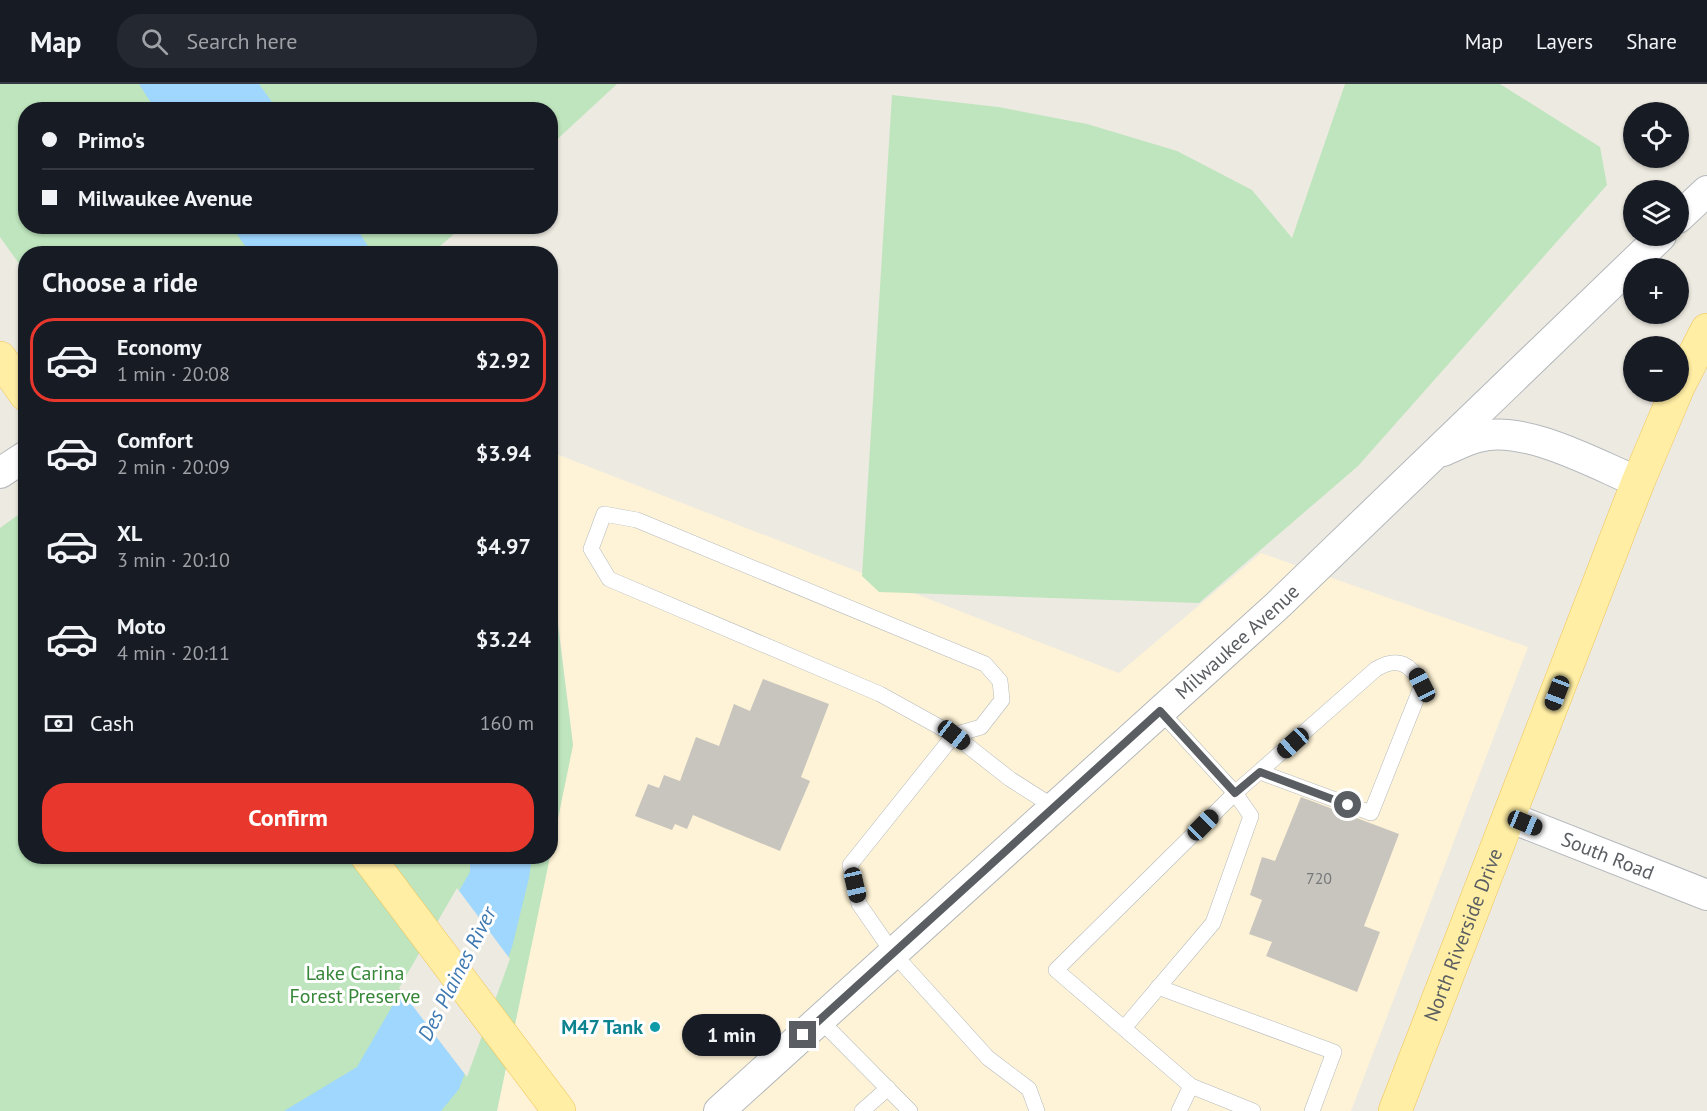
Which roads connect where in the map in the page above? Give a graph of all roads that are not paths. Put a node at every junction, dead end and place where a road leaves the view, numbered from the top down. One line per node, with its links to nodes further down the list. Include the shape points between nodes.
1 (1707, 191): 2 (street)
2 (1689, 208)
3 (1650, 246): 9 (street, Milwaukee Avenue)
4 (1707, 330): 6 (main road)
5 (0, 358): 7 (main road)
6 (1689, 365)
7 (18, 384)
8 (1672, 402): 12 (main road, North Riverside Drive)
9 (1430, 456): 12 (street, Milwaukee Avenue, via 1480,436 1513,435 1546,442); 13 (street, Milwaukee Avenue, via 1279,603)
10 (18, 461): 11 (street)
11 (0, 473)
12 (1638, 482): 18 (main road, North Riverside Drive)
13 (1160, 711): 16 (lane); 17 (street, Milwaukee Avenue)
14 (954, 735): 14 (lane, via 880,694 609,579 591,549 604,514 637,520 985,664 1000,681 1002,700 981,727); 17 (lane); 21 (lane, via 850,865 859,904)
15 (1260, 772): 15 (lane, via 1376,669 1399,662 1414,671 1422,685 1371,813); 16 (lane)
16 (1235, 793): 22 (lane, via 1251,816 1213,923); 24 (lane, via 1056,970)
17 (1054, 807): 21 (street, Milwaukee Avenue)
18 (1509, 817): 20 (street, South Road); 35 (main road, North Riverside Drive)
19 (373, 864): 27 (main road)
20 (1707, 895)
21 (893, 953): 23 (street, Milwaukee Avenue); 31 (lane, via 988,1058 1029,1089)
22 (1158, 987): 24 (lane); 34 (lane, via 1334,1052)
23 (820, 1020): 26 (lane); 28 (street, Milwaukee Avenue)
24 (1124, 1028): 25 (lane)
25 (1191, 1086): 32 (lane); 33 (lane)
26 (888, 1088): 29 (lane); 30 (lane)
27 (559, 1111)
28 (719, 1111)
29 (862, 1111)
30 (910, 1111)
31 (1037, 1111)
32 (1179, 1111)
33 (1253, 1111)
34 (1312, 1111)
35 (1395, 1111)

